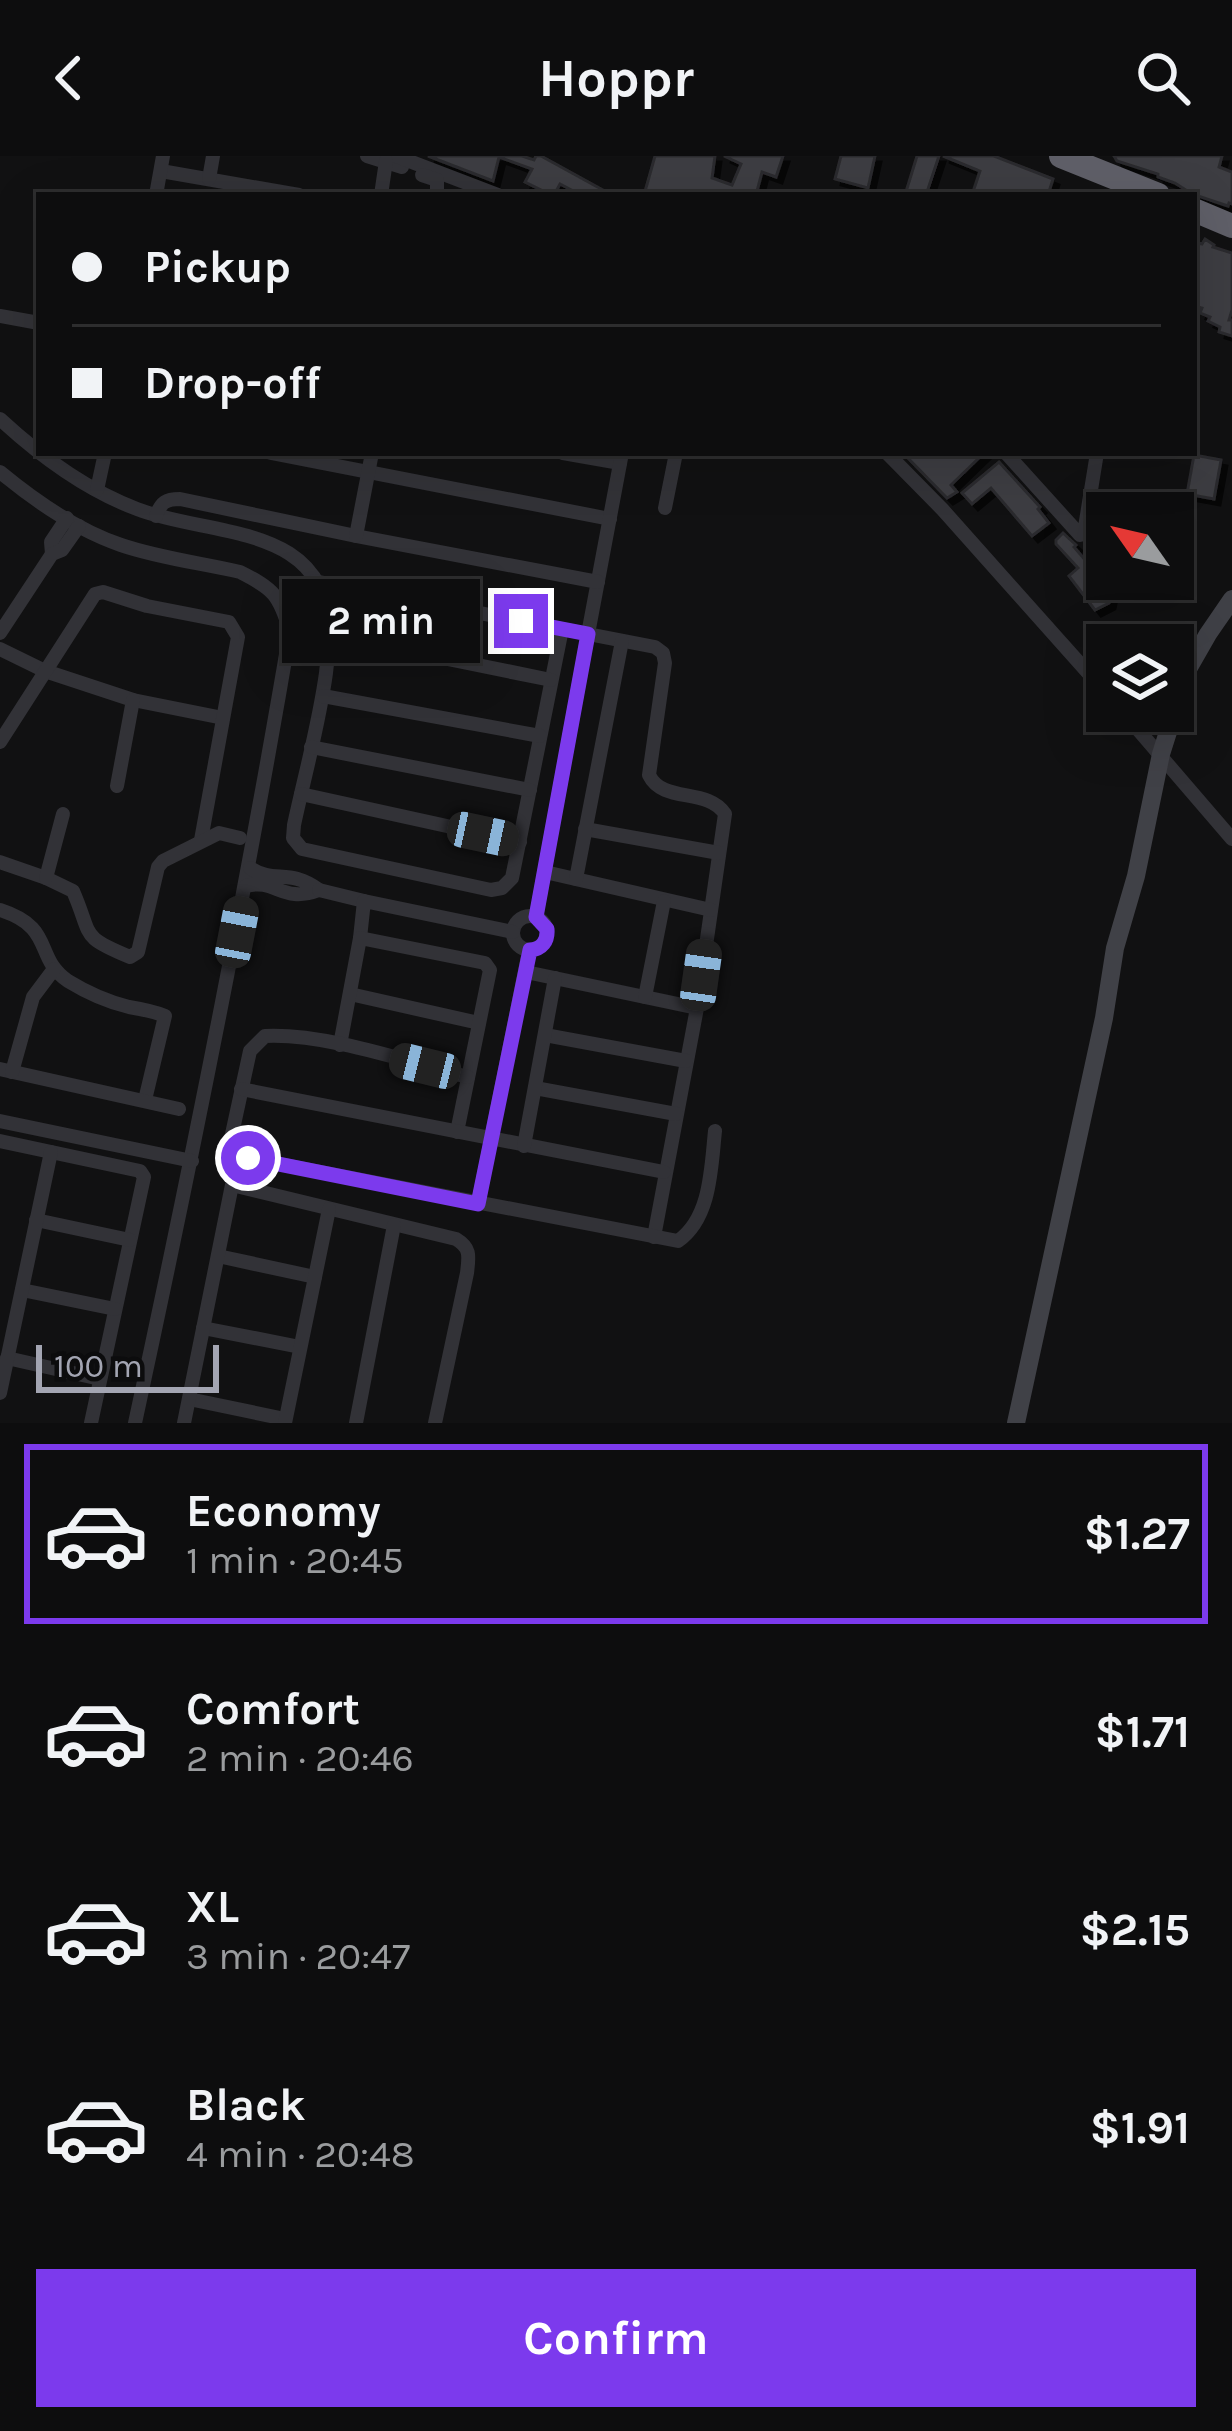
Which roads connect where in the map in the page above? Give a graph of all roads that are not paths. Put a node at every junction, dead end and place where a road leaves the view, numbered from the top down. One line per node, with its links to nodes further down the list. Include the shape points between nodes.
1 (213, 156): 6 (street)
2 (367, 156): 4 (street)
3 (1060, 156): 11 (highway)
4 (391, 159): 8 (street); 9 (street, via 437,180); 10 (street)
5 (162, 163): 6 (street)
6 (209, 179): 7 (street)
7 (282, 192)
8 (382, 192)
9 (437, 192)
10 (489, 192)
11 (1145, 192)
12 (1197, 211): 13 (highway)
13 (1232, 226)
14 (0, 316): 15 (street)
15 (36, 322)
16 (0, 419): 17 (street)
17 (36, 449)
18 (45, 456): 29 (street)
19 (104, 456): 29 (street)
20 (287, 456): 27 (street)
21 (371, 456): 27 (street)
22 (675, 456): 30 (street)
23 (890, 456): 46 (street)
24 (1009, 456): 25 (street, via 1080,535)
25 (1097, 456)
26 (621, 458): 33 (street)
27 (368, 471): 33 (street); 35 (street)
28 (0, 472): 34 (street)
29 (98, 490): 31 (street)
30 (664, 508)
31 (156, 516): 32 (street, via 167,500 180,499); 36 (street)
32 (267, 517): 35 (street); 36 (street)
33 (610, 519): 38 (street)
34 (73, 522): 41 (street, via 62,550); 68 (street, via 124,546 240,572 281,603 290,631)
35 (356, 536): 38 (street)
36 (263, 539): 37 (street)
37 (314, 581): 40 (street); 43 (street)
38 (598, 582): 42 (street)
39 (1232, 599): 56 (main road, via 1188,669)
40 (562, 629): 42 (street); 48 (street)
41 (0, 634)
42 (588, 634): 44 (street); 69 (street)
43 (330, 635): 48 (street); 49 (street)
44 (622, 641): 61 (street); 66 (street, via 663,653 649,776 662,790 722,807)
45 (0, 649): 47 (street)
46 (1086, 670)
47 (45, 671): 50 (street); 51 (street, via 100,592 230,622 238,637); 54 (street)
48 (551, 680): 53 (street)
49 (322, 696): 53 (street); 55 (street)
50 (133, 700): 51 (street); 57 (street)
51 (223, 718): 64 (street)
52 (1141, 732): 56 (street)
53 (540, 736): 58 (street)
54 (0, 742)
55 (311, 747): 58 (street); 59 (street)
56 (1161, 754): 63 (street); 132 (main road)
57 (117, 786)
58 (530, 790): 65 (street)
59 (301, 794): 65 (street); 65 (street, via 293,838 310,852 491,890 512,878)
60 (63, 814): 70 (street)
61 (585, 829): 66 (street); 71 (street)
62 (240, 838): 64 (street, via 219,833)
63 (1232, 839)
64 (201, 840): 70 (street, via 158,867 138,952 130,957 94,940 73,891)
65 (520, 842)
66 (719, 853): 77 (street)
67 (0, 862): 70 (street)
68 (250, 868): 72 (street); 73 (street)
69 (544, 872): 71 (street); 78 (street)
70 (46, 878)
71 (575, 879): 75 (street)
72 (246, 886): 73 (street, via 291,896); 106 (street)
73 (319, 890): 74 (street)
74 (364, 901): 79 (street); 80 (street)
75 (664, 901): 77 (street); 86 (street)
76 (0, 910): 82 (street, via 28,921)
77 (711, 910): 87 (street)
78 (536, 917): 79 (street, via 521,919); 81 (street, via 546,939)
79 (513, 932): 81 (street)
80 (360, 938): 85 (street); 88 (street, via 485,963)
81 (530, 950): 83 (street)
82 (54, 969): 92 (street, via 37,990); 96 (street, via 89,992 165,1016)
83 (526, 972): 84 (street); 102 (street)
84 (555, 978): 86 (street); 89 (street)
85 (350, 994): 88 (street); 90 (street)
86 (645, 997): 87 (street)
87 (697, 1007): 91 (street)
88 (479, 1023): 93 (street)
89 (544, 1035): 91 (street); 94 (street)
90 (340, 1045): 93 (street); 95 (street, via 265,1036 250,1051)
91 (686, 1060): 98 (street)
92 (6, 1070): 96 (street)
93 (468, 1076): 101 (street)
94 (535, 1088): 98 (street); 104 (street)
95 (241, 1089): 101 (street); 108 (street, via 232,1133 248,1158)
96 (145, 1100): 97 (street)
97 (179, 1109)
98 (676, 1114): 107 (street)
99 (0, 1121): 106 (street)
100 (716, 1131): 112 (street, via 691,1232 678,1241)
101 (457, 1132): 102 (street)
102 (490, 1139): 104 (street); 108 (street)
103 (0, 1141): 105 (street)
104 (524, 1146): 107 (street)
105 (51, 1152): 110 (street); 113 (street, via 140,1171)
106 (192, 1161): 128 (street)
107 (664, 1172): 112 (street)
108 (478, 1204): 112 (street)
109 (329, 1209): 111 (street); 114 (street, via 232,1185); 115 (street)
110 (36, 1220): 113 (street); 116 (street)
111 (394, 1225): 130 (street); 131 (street, via 456,1239 470,1252)
112 (654, 1237)
113 (130, 1240): 119 (street)
114 (218, 1256): 115 (street); 120 (street)
115 (314, 1277): 121 (street)
116 (22, 1289): 118 (street); 119 (street)
117 (0, 1304): 118 (street)
118 (18, 1308): 122 (street)
119 (116, 1309): 123 (street)
120 (203, 1328): 121 (street); 125 (street)
121 (300, 1347): 126 (street)
122 (7, 1358): 123 (street); 124 (street)
123 (100, 1379): 127 (street)
124 (0, 1393)
125 (189, 1399): 126 (street); 129 (street)
126 (285, 1421)
127 (91, 1423)
128 (135, 1423)
129 (184, 1423)
130 (356, 1423)
131 (435, 1423)
132 (1016, 1423)

